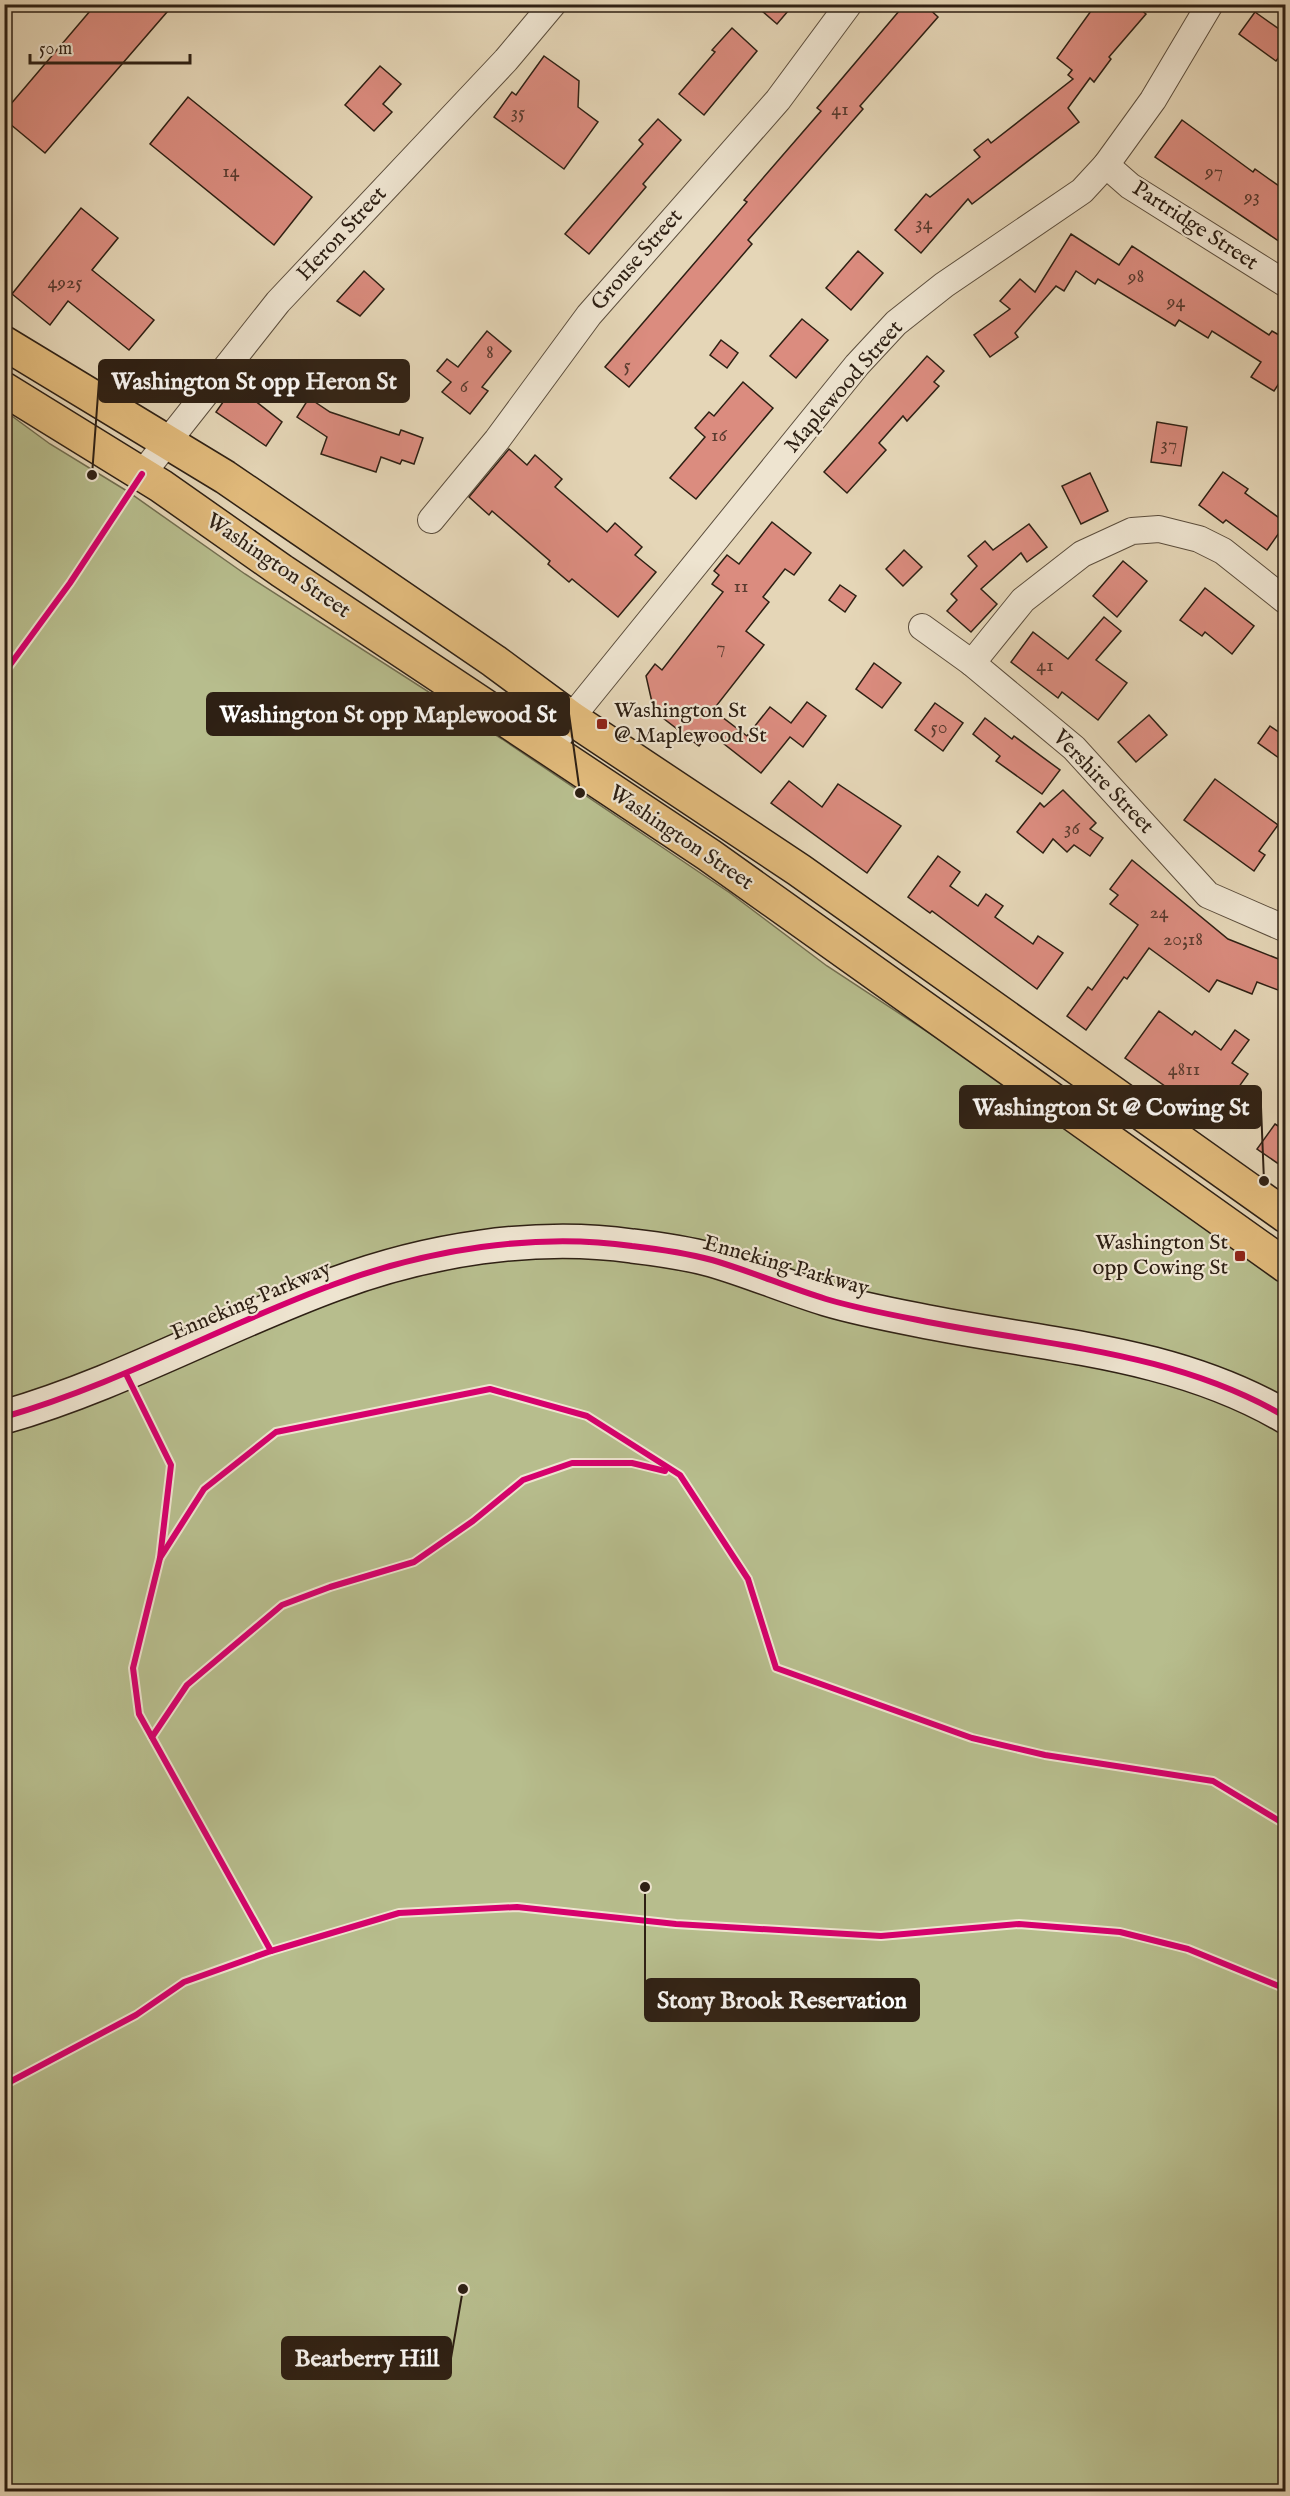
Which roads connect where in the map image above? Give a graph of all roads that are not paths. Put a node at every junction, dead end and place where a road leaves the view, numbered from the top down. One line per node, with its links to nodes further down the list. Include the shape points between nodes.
1 (553, 4): 8 (street, Heron Street, via 506,60 278,302)
2 (849, 4): 10 (street, Grouse Street, via 778,100 589,315 497,440)
3 (1210, 4): 4 (street, Maplewood Street, via 1153,100)
4 (1106, 165): 5 (street, Partridge Street, via 1130,186); 14 (street, Maplewood Street, via 1082,191 944,285 896,323 857,365)
5 (1286, 284)
6 (4, 343): 8 (main road, Washington Street)
7 (4, 389): 9 (main road, Washington Street)
8 (168, 441): 9 (street, Heron Street); 14 (main road, Washington Street)
9 (142, 474): 15 (main road, Washington Street)
10 (431, 520)
11 (1286, 601): 13 (street, via 1223,551 1199,539 1159,529 1132,531 1083,554 1023,600)
12 (922, 627): 13 (street, Vershire Street)
13 (972, 663): 16 (street, Vershire Street, via 1074,748 1208,895)
14 (572, 718): 15 (street, Maplewood Street); 17 (main road, Washington Street, via 799,870)
15 (551, 749): 18 (main road, Washington Street, via 709,855)
16 (1286, 929)
17 (1286, 1216)
18 (1286, 1266)
19 (4, 1417): 20 (main road, Enneking Parkway, via 126,1374 336,1284 419,1259 521,1242 629,1245 710,1259 828,1300 920,1321 1086,1347 1167,1367 1247,1395)
20 (1286, 1417)

